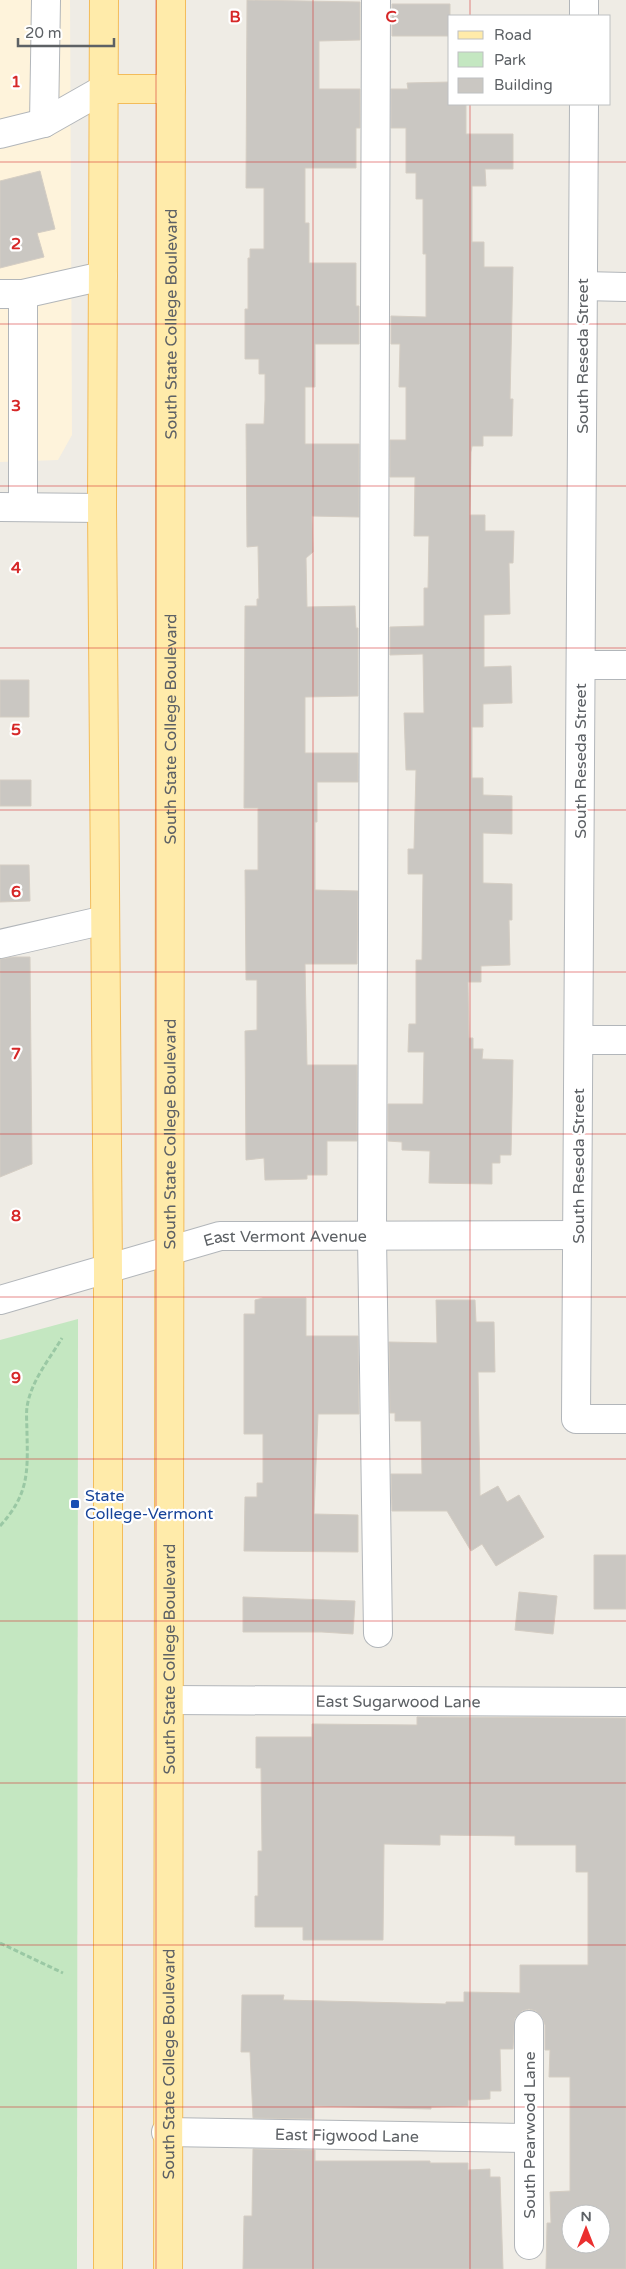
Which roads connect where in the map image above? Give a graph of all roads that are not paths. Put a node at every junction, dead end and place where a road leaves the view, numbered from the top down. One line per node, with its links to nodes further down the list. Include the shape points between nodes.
1 (46, 0): 10 (street)
2 (104, 0): 7 (main road)
3 (172, 0): 8 (main road, South State College Boulevard)
4 (376, 0): 25 (street)
5 (584, 0): 6 (street)
6 (584, 15)
7 (104, 89): 8 (main road); 10 (street); 12 (main road)
8 (171, 89): 26 (main road, South State College Boulevard)
9 (584, 105): 13 (street, South Reseda Street)
10 (44, 123): 11 (street)
11 (0, 134)
12 (103, 276): 15 (street); 17 (main road)
13 (583, 286): 14 (street); 18 (street, South Reseda Street)
14 (626, 287)
15 (12, 294): 16 (street)
16 (12, 507): 17 (street)
17 (102, 508): 20 (main road)
18 (581, 665): 19 (street); 22 (street, South Reseda Street)
19 (626, 665)
20 (105, 920): 21 (street); 27 (main road)
21 (0, 944)
22 (579, 1040): 23 (street); 24 (street, South Reseda Street)
23 (626, 1040)
24 (577, 1235): 25 (street, East Vermont Avenue); 29 (street, South Reseda Street, via 576,1419)
25 (372, 1237): 26 (street, East Vermont Avenue, via 220,1236); 30 (street)
26 (168, 1251): 27 (street, East Vermont Avenue); 31 (main road, South State College Boulevard)
27 (108, 1270): 28 (street, East Vermont Avenue); 37 (main road)
28 (0, 1300)
29 (626, 1419)
30 (378, 1633)
31 (169, 1700): 32 (street, East Sugarwood Lane); 34 (main road, South State College Boulevard)
32 (626, 1702)
33 (529, 2025): 35 (street, South Pearwood Lane)
34 (166, 2132): 35 (street, East Figwood Lane); 38 (main road, South State College Boulevard)
35 (529, 2138): 36 (street, South Pearwood Lane)
36 (529, 2245)
37 (108, 2269)
38 (168, 2269)

